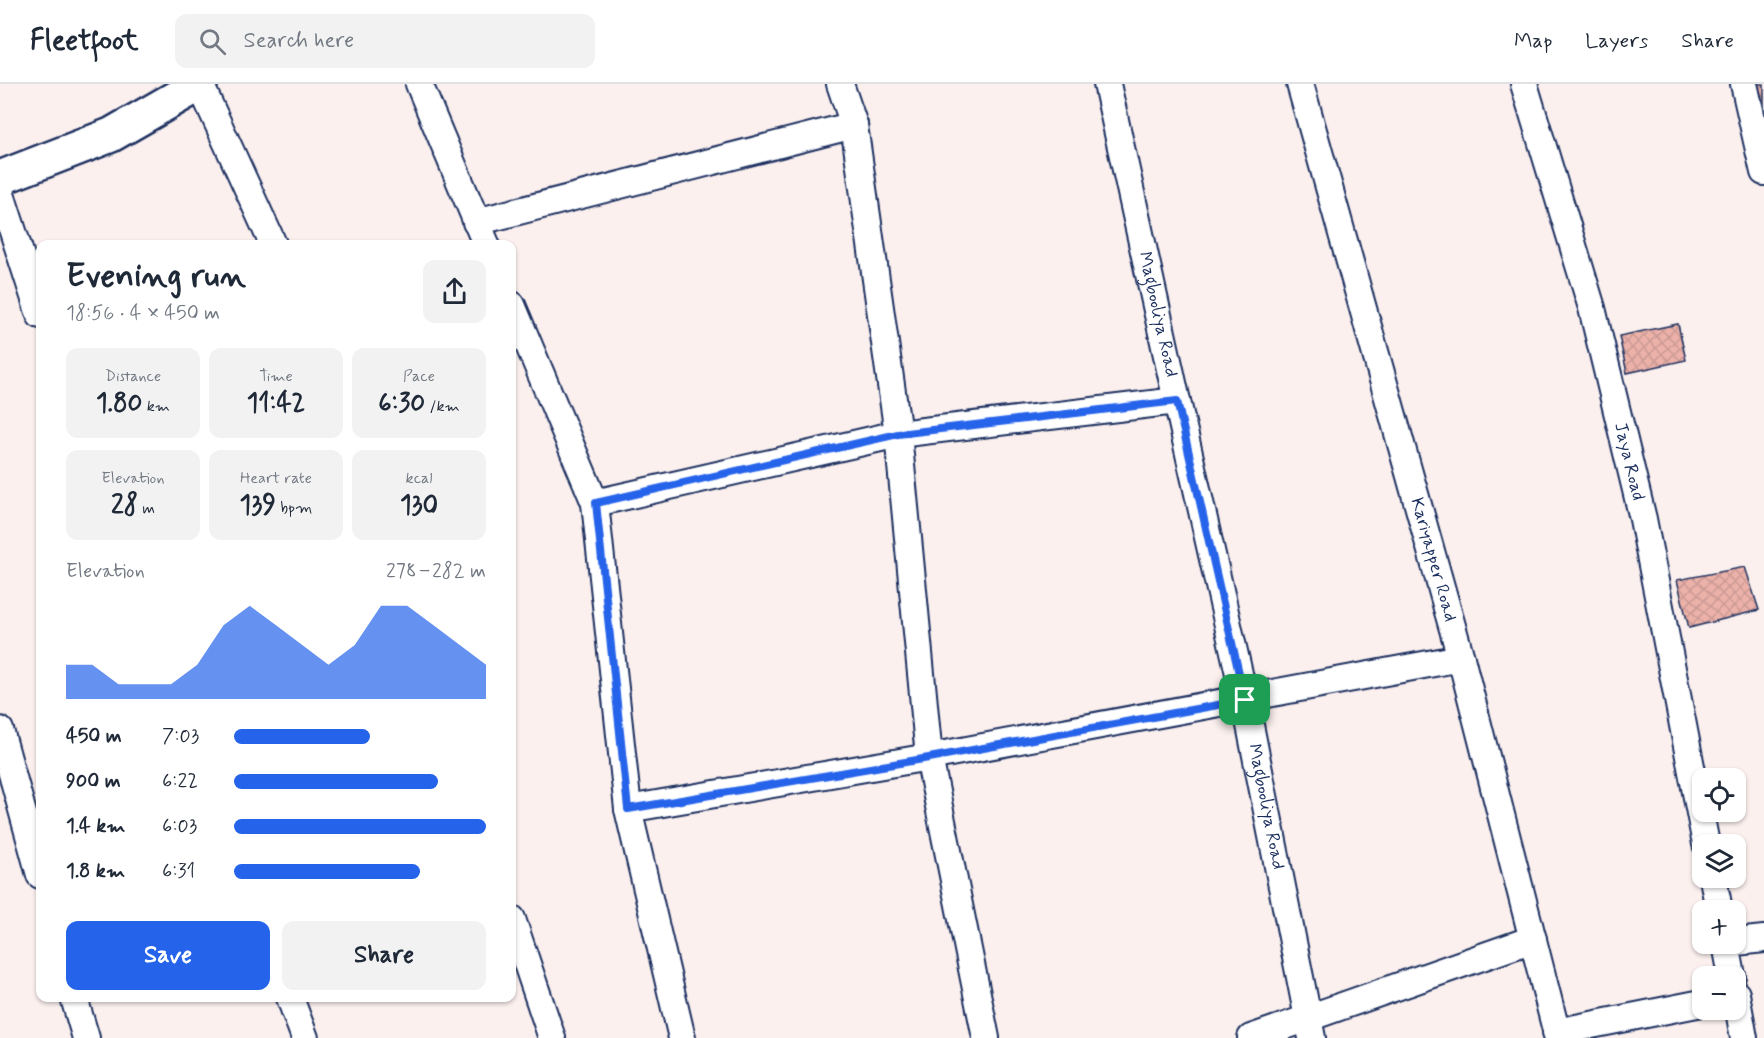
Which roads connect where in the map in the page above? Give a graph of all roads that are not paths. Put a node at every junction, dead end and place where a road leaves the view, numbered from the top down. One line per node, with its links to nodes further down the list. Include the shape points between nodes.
1 (200, 84): 10 (highway, via 111,135); 13 (street)
2 (419, 84): 12 (street)
3 (840, 84): 8 (street)
4 (1107, 84): 16 (street, Magbooliya Road)
5 (1300, 84): 19 (street, Kariyapper Road)
6 (1524, 84): 24 (street, Jaya Road, via 1592,308 1638,497)
7 (1744, 84): 9 (street)
8 (854, 125): 12 (street); 17 (street)
9 (1764, 172)
10 (0, 178)
11 (0, 191): 14 (street)
12 (481, 233)
13 (271, 240)
14 (36, 303)
15 (516, 314): 18 (street)
16 (1177, 401): 17 (street); 20 (street, Magbooliya Road)
17 (898, 434): 18 (street); 22 (street)
18 (596, 503): 23 (street)
19 (1461, 658): 20 (street); 27 (street, Kariyapper Road)
20 (1245, 700): 22 (street); 34 (street, Magbooliya Road)
21 (0, 730): 25 (street)
22 (929, 758): 23 (street); 40 (street)
23 (628, 809): 39 (street)
24 (1704, 834)
25 (36, 860)
26 (516, 931): 38 (street)
27 (1533, 939): 34 (street); 35 (street, Kariyapper Road)
28 (1764, 939): 29 (street)
29 (1746, 941)
30 (75, 1002): 36 (street)
31 (292, 1002): 37 (street)
32 (1692, 1005): 35 (street)
33 (1741, 1020): 42 (street)
34 (1309, 1028): 41 (street)
35 (1557, 1035)
36 (86, 1038)
37 (305, 1038)
38 (552, 1038)
39 (682, 1038)
40 (986, 1038)
41 (1251, 1038)
42 (1744, 1038)

